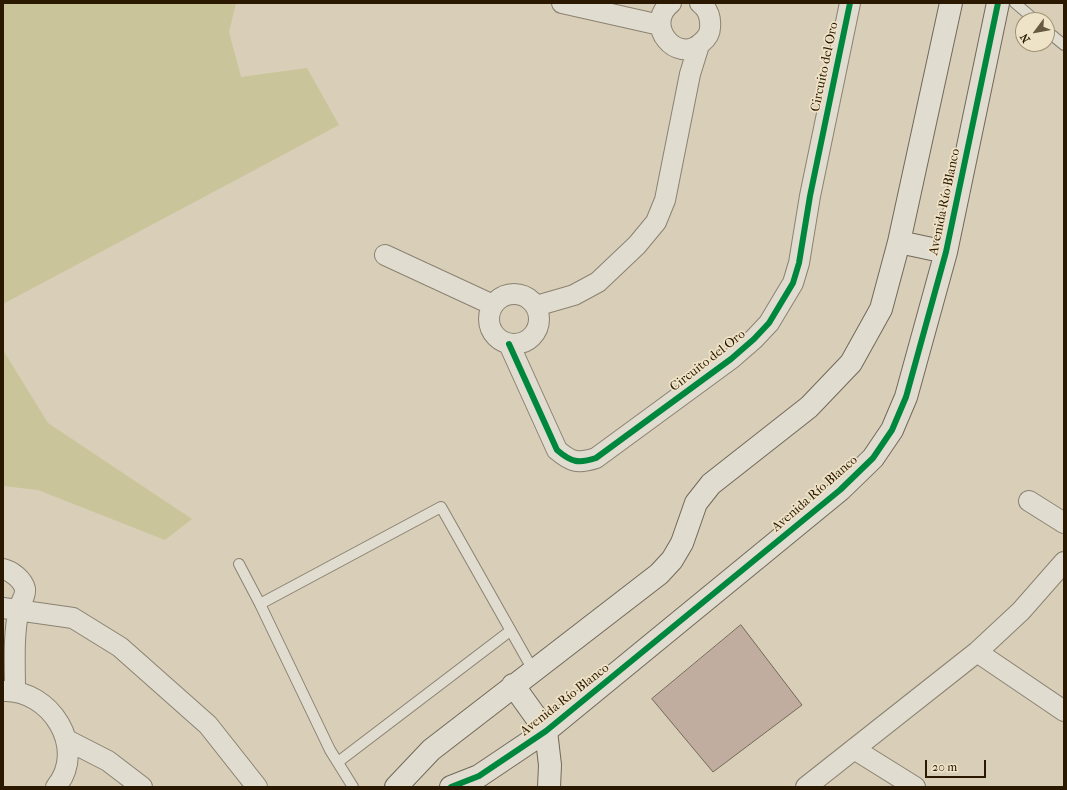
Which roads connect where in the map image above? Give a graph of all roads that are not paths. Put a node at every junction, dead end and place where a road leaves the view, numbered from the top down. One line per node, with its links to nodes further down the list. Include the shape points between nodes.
1 (562, 3): 9 (street)
2 (671, 3): 9 (street, via 664,10)
3 (850, 3): 18 (street, Circuito del Oro, via 793,284 770,323 754,339 731,359 602,454 583,462 569,460 557,450)
4 (952, 3): 13 (street)
5 (998, 3): 14 (street, Avenida Río Blanco)
6 (1015, 3): 8 (lane)
7 (705, 5): 11 (street, via 711,19 710,29)
8 (1026, 12)
9 (660, 25): 11 (street, via 667,41 674,46 691,49)
10 (1055, 38): 12 (lane)
11 (700, 45): 17 (street, via 690,74 665,200 656,222 637,245 598,282 574,295)
12 (1064, 45)
13 (899, 242): 14 (street); 28 (street, via 881,309 851,363 809,407 711,484 696,503 682,544 659,574)
14 (946, 252): 32 (street, Avenida Río Blanco, via 906,397 892,430 873,458 840,490)
15 (385, 255): 16 (street)
16 (493, 305): 17 (street, via 500,298 520,294 529,298); 18 (street, via 489,314 489,324 493,333)
17 (536, 306): 18 (street, via 539,325 535,334 528,341)
18 (509, 344)
19 (1029, 501): 20 (street)
20 (1064, 524)
21 (1064, 562): 27 (street, via 1021,611)
22 (239, 564): 24 (lane)
23 (3, 569): 25 (street, via 18,578 25,588 25,596)
24 (260, 604): 26 (lane, via 441,507); 35 (lane)
25 (11, 608): 30 (street, via 16,652); 39 (street, via 73,618 120,647 208,725)
26 (510, 631): 28 (lane); 35 (lane)
27 (977, 652): 31 (street); 34 (street)
28 (533, 670): 29 (street)
29 (513, 686): 32 (street); 36 (street, via 431,750)
30 (9, 690): 33 (street, via 40,701 56,717)
31 (1064, 711)
32 (546, 731): 42 (street, Avenida Río Blanco, via 478,776); 43 (street, via 550,765)
33 (67, 740): 37 (street, via 68,761 62,779); 38 (street, via 108,762)
34 (854, 749): 44 (street); 45 (street)
35 (338, 762): 40 (lane)
36 (415, 779): 41 (street)
37 (56, 787)
38 (142, 787)
39 (257, 787)
40 (353, 787)
41 (396, 787)
42 (450, 787)
43 (549, 787)
44 (806, 787)
45 (915, 787)

